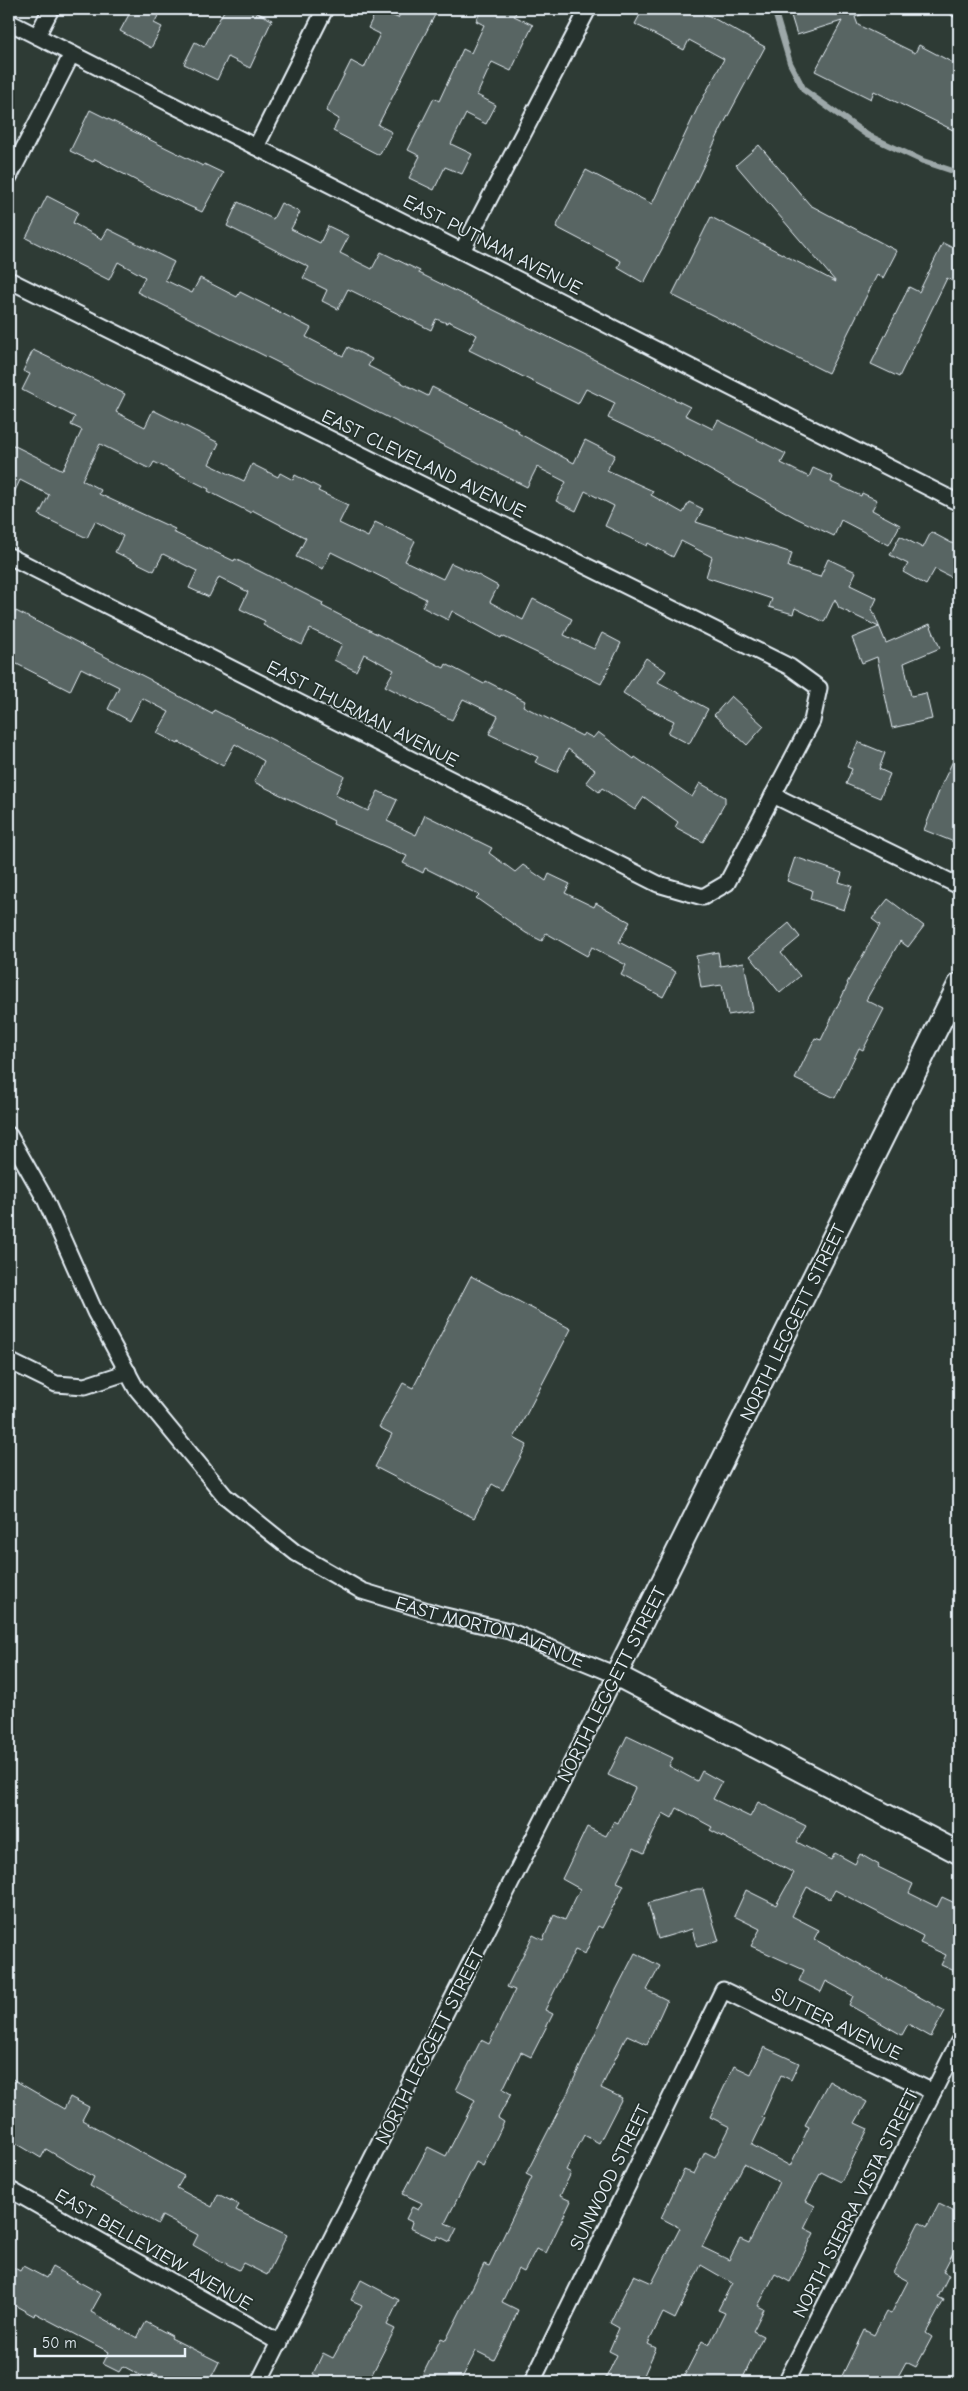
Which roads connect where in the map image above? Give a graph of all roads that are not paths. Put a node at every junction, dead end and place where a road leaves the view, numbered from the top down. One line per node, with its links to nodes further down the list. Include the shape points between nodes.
1 (51, 9): 5 (street)
2 (325, 9): 7 (street)
3 (588, 9): 9 (street)
4 (9, 22): 5 (street, EAST PUTNAM AVENUE)
5 (37, 36): 6 (street, EAST PUTNAM AVENUE)
6 (72, 54): 7 (street, EAST PUTNAM AVENUE); 8 (street)
7 (256, 147): 9 (street, EAST PUTNAM AVENUE)
8 (9, 177)
9 (462, 251): 11 (street, EAST PUTNAM AVENUE)
10 (9, 280): 13 (street, EAST CLEVELAND AVENUE, via 790,667 818,688 812,721)
11 (959, 503)
12 (9, 556): 13 (street, EAST THURMAN AVENUE, via 658,884 703,897 726,883)
13 (773, 794): 14 (street)
14 (959, 886)
15 (959, 984): 19 (street, NORTH LEGGETT STREET)
16 (9, 1135): 18 (street, EAST MORTON AVENUE, via 45,1199 95,1312)
17 (9, 1361): 18 (street, via 56,1384 85,1386)
18 (128, 1372): 19 (street, EAST MORTON AVENUE, via 136,1388 225,1496 296,1553 362,1591 509,1631)
19 (616, 1675): 20 (street, EAST MORTON AVENUE); 25 (street, NORTH LEGGETT STREET)
20 (959, 1853)
21 (723, 1990): 23 (street, SUTTER AVENUE); 27 (street, SUNWOOD STREET)
22 (959, 2042): 23 (street, NORTH SIERRA VISTA STREET)
23 (933, 2092): 28 (street, NORTH SIERRA VISTA STREET)
24 (9, 2189): 25 (street, EAST BELLEVIEW AVENUE)
25 (280, 2343): 26 (street, NORTH LEGGETT STREET)
26 (259, 2382)
27 (532, 2382)
28 (786, 2382)

